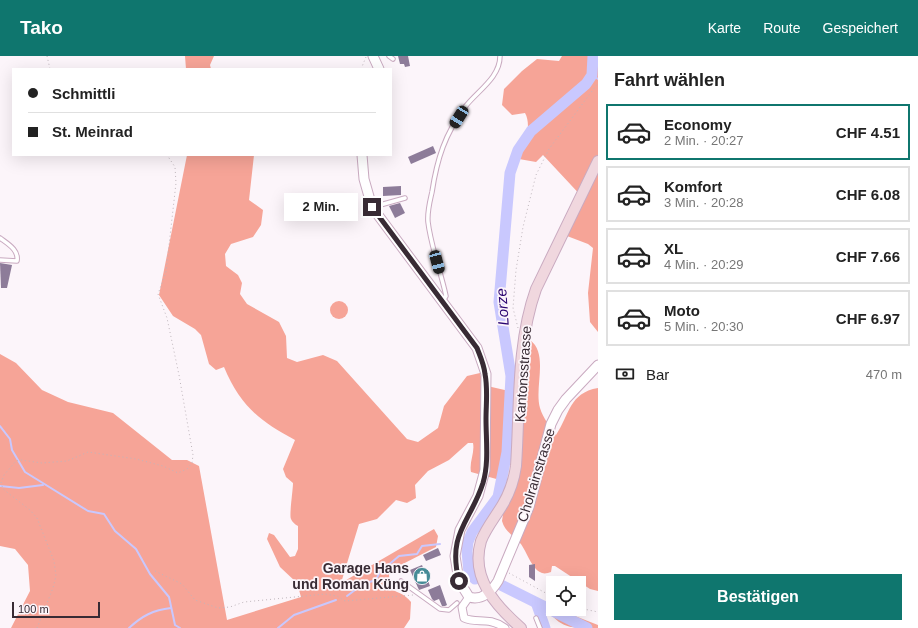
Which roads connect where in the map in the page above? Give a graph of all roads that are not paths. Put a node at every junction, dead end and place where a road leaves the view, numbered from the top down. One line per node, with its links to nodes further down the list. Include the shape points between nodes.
1 (372, 56): 5 (street)
2 (389, 56): 4 (lane)
3 (500, 56): 12 (lane, via 494,76 465,108 447,135 436,166 428,221 446,296)
4 (393, 59)
5 (378, 68)
6 (362, 156): 9 (street, via 364,179)
7 (598, 161): 15 (main road, Kantonsstrasse, via 530,306 524,336 513,484 481,541 479,569)
8 (405, 198): 9 (lane)
9 (372, 207): 12 (street)
10 (0, 238): 11 (lane, via 16,250 18,256 17,261)
11 (0, 260)
12 (443, 301): 16 (street, via 477,348 486,374 484,477 478,496 460,530 455,556 459,581)
13 (598, 366): 15 (street, Cholrainstrasse, via 566,399 551,424 529,507 498,581)
14 (401, 581): 17 (lane, via 440,609 449,610)
15 (488, 593): 16 (street, via 479,597); 20 (main road, Kantonsstrasse, via 504,613)
16 (469, 597): 19 (street, via 462,607 464,618 495,622)
17 (457, 603)
18 (536, 618): 21 (lane)
19 (505, 628)
20 (521, 628)
21 (540, 628)

